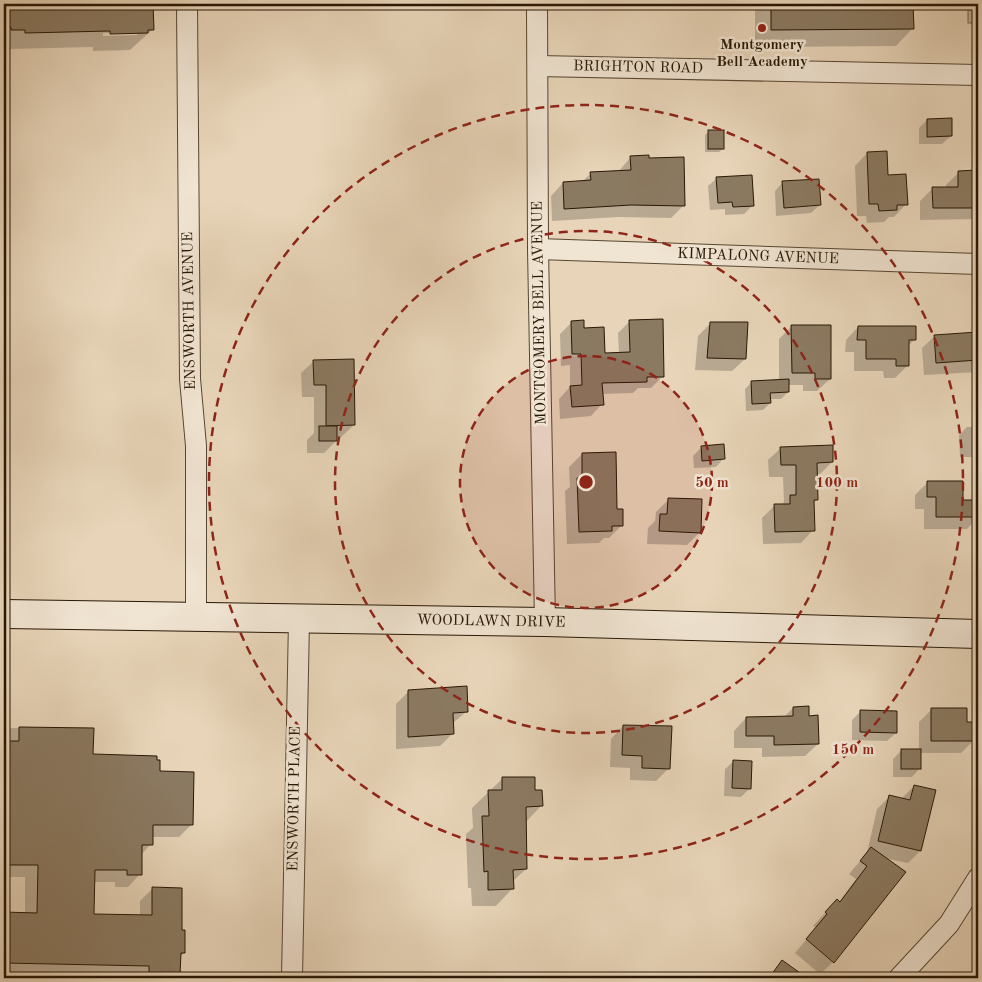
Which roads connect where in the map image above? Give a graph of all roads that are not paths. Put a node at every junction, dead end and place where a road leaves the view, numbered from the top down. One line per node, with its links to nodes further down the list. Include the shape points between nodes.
1 (186, 4): 8 (street, ENSWORTH AVENUE, via 190,379 196,446)
2 (537, 4): 3 (street, MONTGOMERY BELL AVENUE)
3 (538, 66): 4 (street, BRIGHTON ROAD); 5 (street, MONTGOMERY BELL AVENUE)
4 (978, 75)
5 (538, 249): 6 (street, KIMPALONG AVENUE); 10 (street, MONTGOMERY BELL AVENUE)
6 (978, 264)
7 (4, 614): 8 (main road, WOODLAWN DRIVE)
8 (196, 617): 9 (main road, WOODLAWN DRIVE)
9 (298, 620): 10 (main road, WOODLAWN DRIVE); 13 (street, ENSWORTH PLACE)
10 (545, 622): 11 (main road, WOODLAWN DRIVE)
11 (978, 634)
12 (978, 878): 14 (street, via 949,924)
13 (292, 978)
14 (899, 978)

